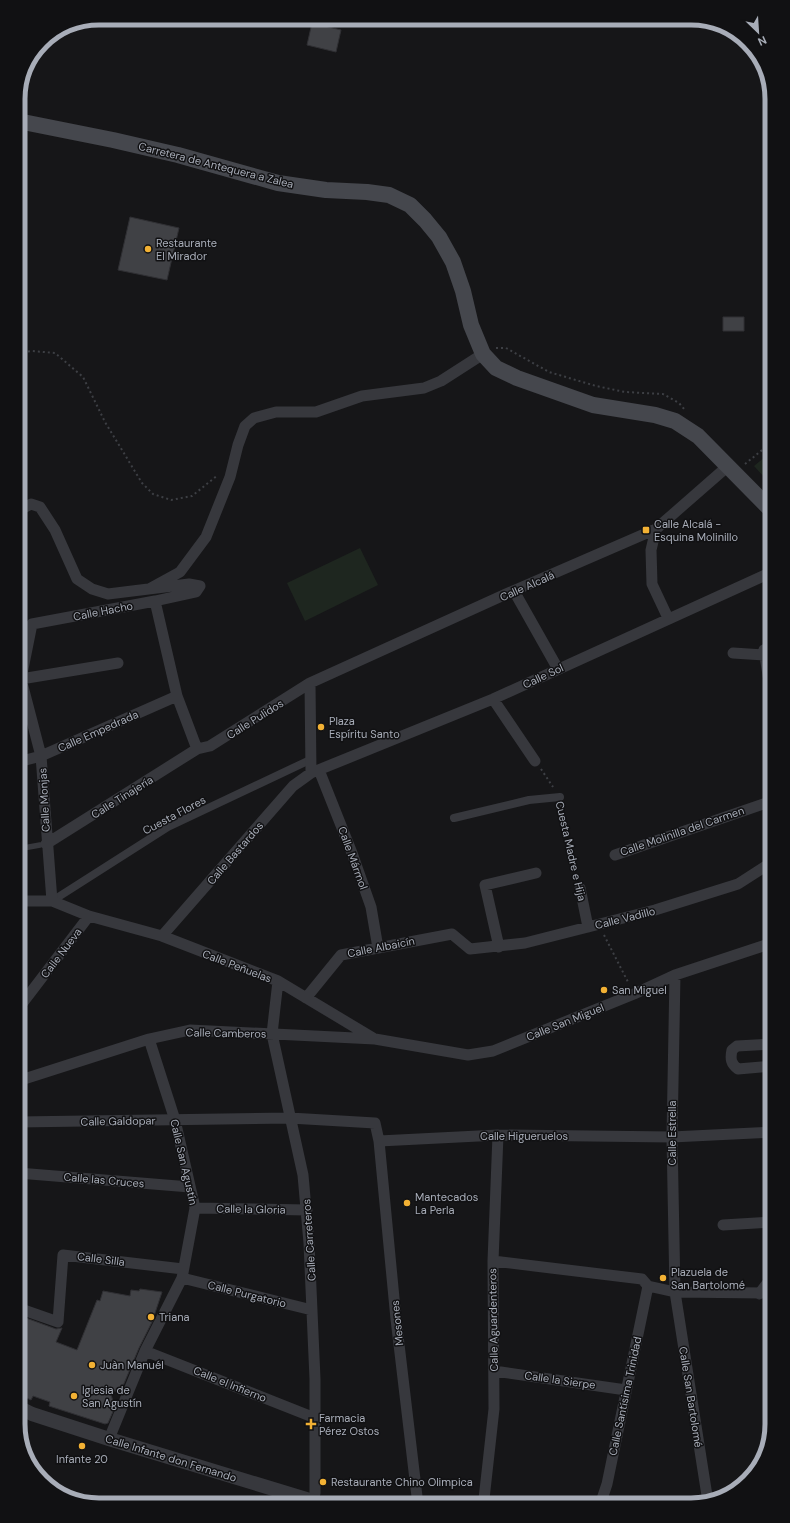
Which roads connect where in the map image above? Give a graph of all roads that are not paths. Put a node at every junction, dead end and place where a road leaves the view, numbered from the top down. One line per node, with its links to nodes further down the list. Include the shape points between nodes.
1 (25, 122): 2 (main road, Carretera de Antequera a Zalea, via 178,154 278,183 389,195 410,205 439,237 453,262 471,325)
2 (483, 354): 3 (main road, Carretera de Antequera a Zalea, via 496,368 517,378 593,405 655,415 675,421 698,436); 8 (street, via 424,388 362,396 316,412 276,412 254,418 245,426 230,478 206,537 180,572)
3 (732, 469): 4 (main road, Carretera de Antequera a Zalea); 6 (street, Calle Alcalá)
4 (765, 504)
5 (25, 507): 8 (street, via 31,504 40,508 55,530 77,579 92,589 108,594)
6 (656, 529): 9 (street, Calle Alcalá); 11 (street, via 651,550 652,584)
7 (765, 575): 11 (street, Calle Sol)
8 (149, 589): 10 (street, via 189,584 200,586 196,592)
9 (514, 591): 16 (street); 18 (street, Calle Alcalá)
10 (155, 601): 14 (street, Calle Hacho, via 32,624); 19 (street)
11 (668, 618): 16 (street, Calle Sol)
12 (765, 651): 13 (street)
13 (733, 653)
14 (25, 659)
15 (118, 663): 17 (street)
16 (558, 669): 20 (street, Calle Sol)
17 (25, 678)
18 (310, 683): 22 (street, Calle Pulidos, via 215,743); 24 (street)
19 (177, 696): 22 (street); 23 (street, Calle Empedrada)
20 (493, 699): 26 (street); 27 (street, Calle Sol)
21 (25, 716): 23 (street, Calle Hacho)
22 (196, 749): 31 (street, Calle Tinajería)
23 (41, 756): 25 (street, Calle Empedrada); 31 (street, Calle Monjas)
24 (312, 759): 27 (street); 38 (street, Cuesta Flores, via 168,827)
25 (25, 760)
26 (535, 761)
27 (315, 771): 41 (street, Calle Bastardos, via 293,786); 44 (street, Calle Mármol, via 352,853 370,907)
28 (560, 797): 30 (street, via 529,800)
29 (765, 803): 33 (street, Calle Molinilla del Carmen)
30 (454, 818)
31 (43, 845): 32 (lane); 38 (street, Calle Monjas)
32 (25, 848)
33 (616, 855)
34 (765, 867): 40 (street, Calle Vadillo, via 738,884)
35 (536, 873): 43 (street, via 485,885)
36 (580, 888): 40 (street, Cuesta Madre e Hija)
37 (25, 901): 38 (street)
38 (52, 901): 39 (street, Calle Peñuelas)
39 (89, 916): 41 (street, Calle Peñuelas); 49 (street, Calle Nueva)
40 (594, 926): 43 (street, Calle Vadillo)
41 (162, 936): 47 (street, Calle Peñuelas)
42 (765, 945): 46 (street, Calle San Miguel)
43 (500, 947): 45 (street, Calle Vadillo)
44 (378, 948): 45 (street, Calle Albaicín, via 452,934); 48 (street, Calle Albaicín, via 341,955)
45 (470, 949)
46 (675, 975): 52 (street, Calle San Miguel, via 493,1050 468,1056); 61 (street, Calle Estrella)
47 (278, 981): 48 (street, Calle Peñuelas); 50 (street, Calle Carreteros)
48 (306, 998): 52 (street, Calle Peñuelas)
49 (25, 1000)
50 (272, 1034): 51 (street, Calle Camberos, via 190,1030); 52 (street, Calle Camberos); 56 (street, Calle Carreteros)
51 (149, 1039): 55 (street, Calle Camberos); 57 (street, Calle San Agustín)
52 (375, 1039)
53 (765, 1044): 54 (street, via 737,1046 732,1050 730,1058 738,1069)
54 (765, 1067)
55 (25, 1079)
56 (290, 1118): 57 (street, Calle Galdopar); 62 (street, via 375,1123); 66 (street, Calle Carreteros, via 303,1175)
57 (174, 1120): 58 (street, Calle Galdopar); 64 (street, Calle San Agustín)
58 (25, 1122)
59 (765, 1132): 61 (street, Calle Higueruelos)
60 (498, 1135): 61 (street, Calle Higueruelos); 62 (street, Calle Higueruelos); 69 (street, Calle Aguardenteros)
61 (672, 1136): 73 (street, Calle Estrella)
62 (379, 1141): 87 (street, Mesones, via 396,1319)
63 (25, 1174): 64 (street, Calle las Cruces)
64 (190, 1187): 65 (street, Calle San Agustín)
65 (195, 1208): 66 (street, Calle la Gloria); 70 (street, Calle San Agustín)
66 (307, 1210): 77 (street, Calle Carreteros)
67 (765, 1222): 68 (street)
68 (722, 1225)
69 (493, 1261): 71 (street, via 642,1279); 79 (street, Calle Aguardenteros)
70 (183, 1274): 76 (street, Calle Silla, via 63,1255 58,1322); 77 (street, Calle Purgatorio); 78 (street, Calle San Agustín)
71 (648, 1286): 73 (street); 80 (street, Calle Santísima Trinidad)
72 (765, 1286): 74 (street)
73 (675, 1292): 74 (street); 84 (street, Calle San Bartolomé)
74 (759, 1294): 75 (street)
75 (765, 1294)
76 (25, 1310)
77 (312, 1310): 82 (street, Calle Carreteros)
78 (145, 1351): 82 (street, Calle el Infierno); 83 (street, Calle San Agustín)
79 (494, 1371): 80 (street, Calle la Sierpe); 88 (street, Calle Aguardenteros, via 494,1409)
80 (626, 1390): 89 (street, Calle Santísima Trinidad)
81 (25, 1415): 83 (street, Calle Infante don Fernando)
82 (316, 1418): 86 (street, Calle Carreteros)
83 (109, 1440): 85 (street, Calle Infante don Fernando)
84 (707, 1496)
85 (298, 1498)
86 (317, 1498)
87 (417, 1498)
88 (484, 1498)
89 (602, 1498)

